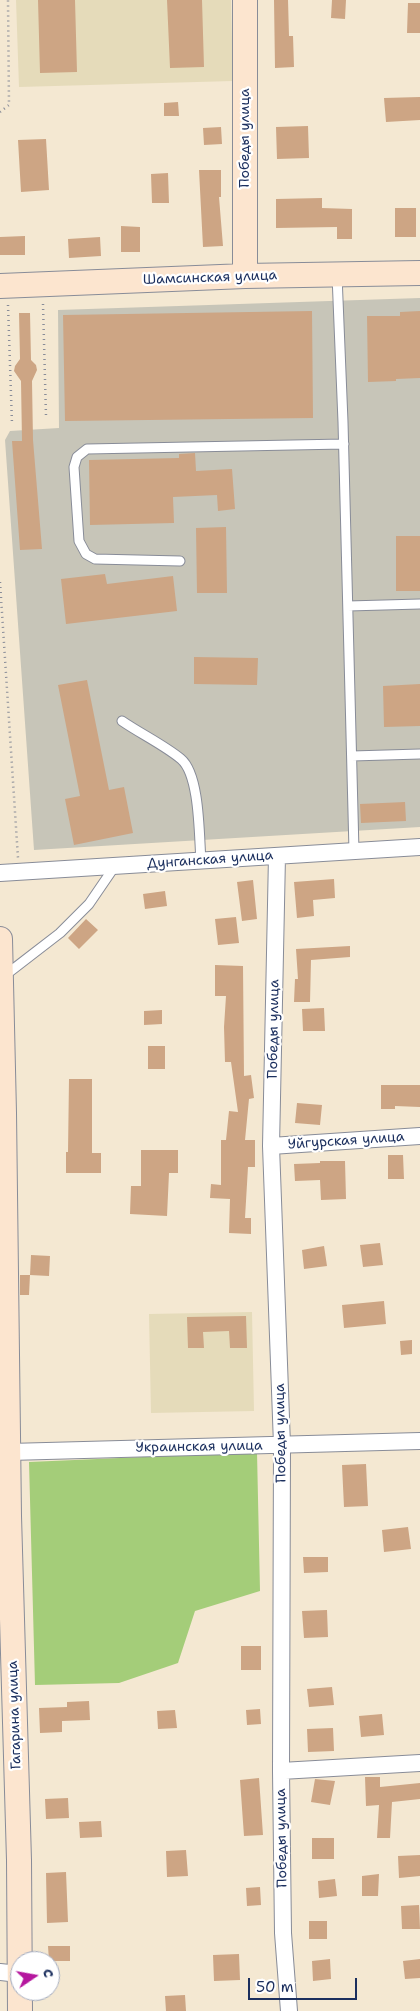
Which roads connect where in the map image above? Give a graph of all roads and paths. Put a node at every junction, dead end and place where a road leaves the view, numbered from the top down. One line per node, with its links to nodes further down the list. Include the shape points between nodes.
1 (8, 0): 3 (path, via 9,105)
2 (245, 0): 6 (main road, Победы улица)
3 (0, 112)
4 (420, 273): 5 (main road, Шамсинская улица)
5 (337, 275): 6 (main road, Шамсинская улица); 11 (lane)
6 (245, 276): 7 (main road, Шамсинская улица)
7 (4, 295): 10 (path)
8 (43, 302): 9 (path)
9 (46, 416)
10 (12, 424)
11 (344, 444): 12 (lane, via 87,449 77,457 74,467 79,541 86,554 96,559); 15 (lane)
12 (180, 561)
13 (0, 582): 24 (path)
14 (420, 604): 15 (lane)
15 (348, 606): 18 (lane)
16 (122, 721): 22 (lane, via 182,760 190,770 195,787)
17 (420, 754): 18 (lane)
18 (352, 756): 20 (lane)
19 (420, 847): 20 (street, Дунганская улица)
20 (354, 851): 21 (street, Дунганская улица)
21 (277, 856): 22 (street, Дунганская улица); 30 (street, Победы улица)
22 (201, 861): 23 (street, Дунганская улица)
23 (114, 866): 24 (street, Дунганская улица); 27 (lane, via 89,904 60,933)
24 (19, 872): 25 (street, Дунганская улица)
25 (0, 873)
26 (0, 939): 27 (main road, Гагарина улица)
27 (1, 979): 28 (main road, Гагарина улица)
28 (2, 1113): 31 (main road, Гагарина улица)
29 (420, 1136): 30 (street, Уйгурская улица)
30 (271, 1146): 33 (street, Победы улица)
31 (2, 1198): 34 (main road, Гагарина улица)
32 (420, 1441): 33 (street, Украинская улица)
33 (282, 1445): 34 (street, Украинская улица); 37 (street, Победы улица)
34 (8, 1452): 35 (main road, Гагарина улица)
35 (4, 1516): 38 (main road, Гагарина улица, via 19,1860)
36 (420, 1763): 37 (street)
37 (281, 1771): 39 (street, Победы улица, via 283,1933)
38 (20, 1951)
39 (289, 2011)

